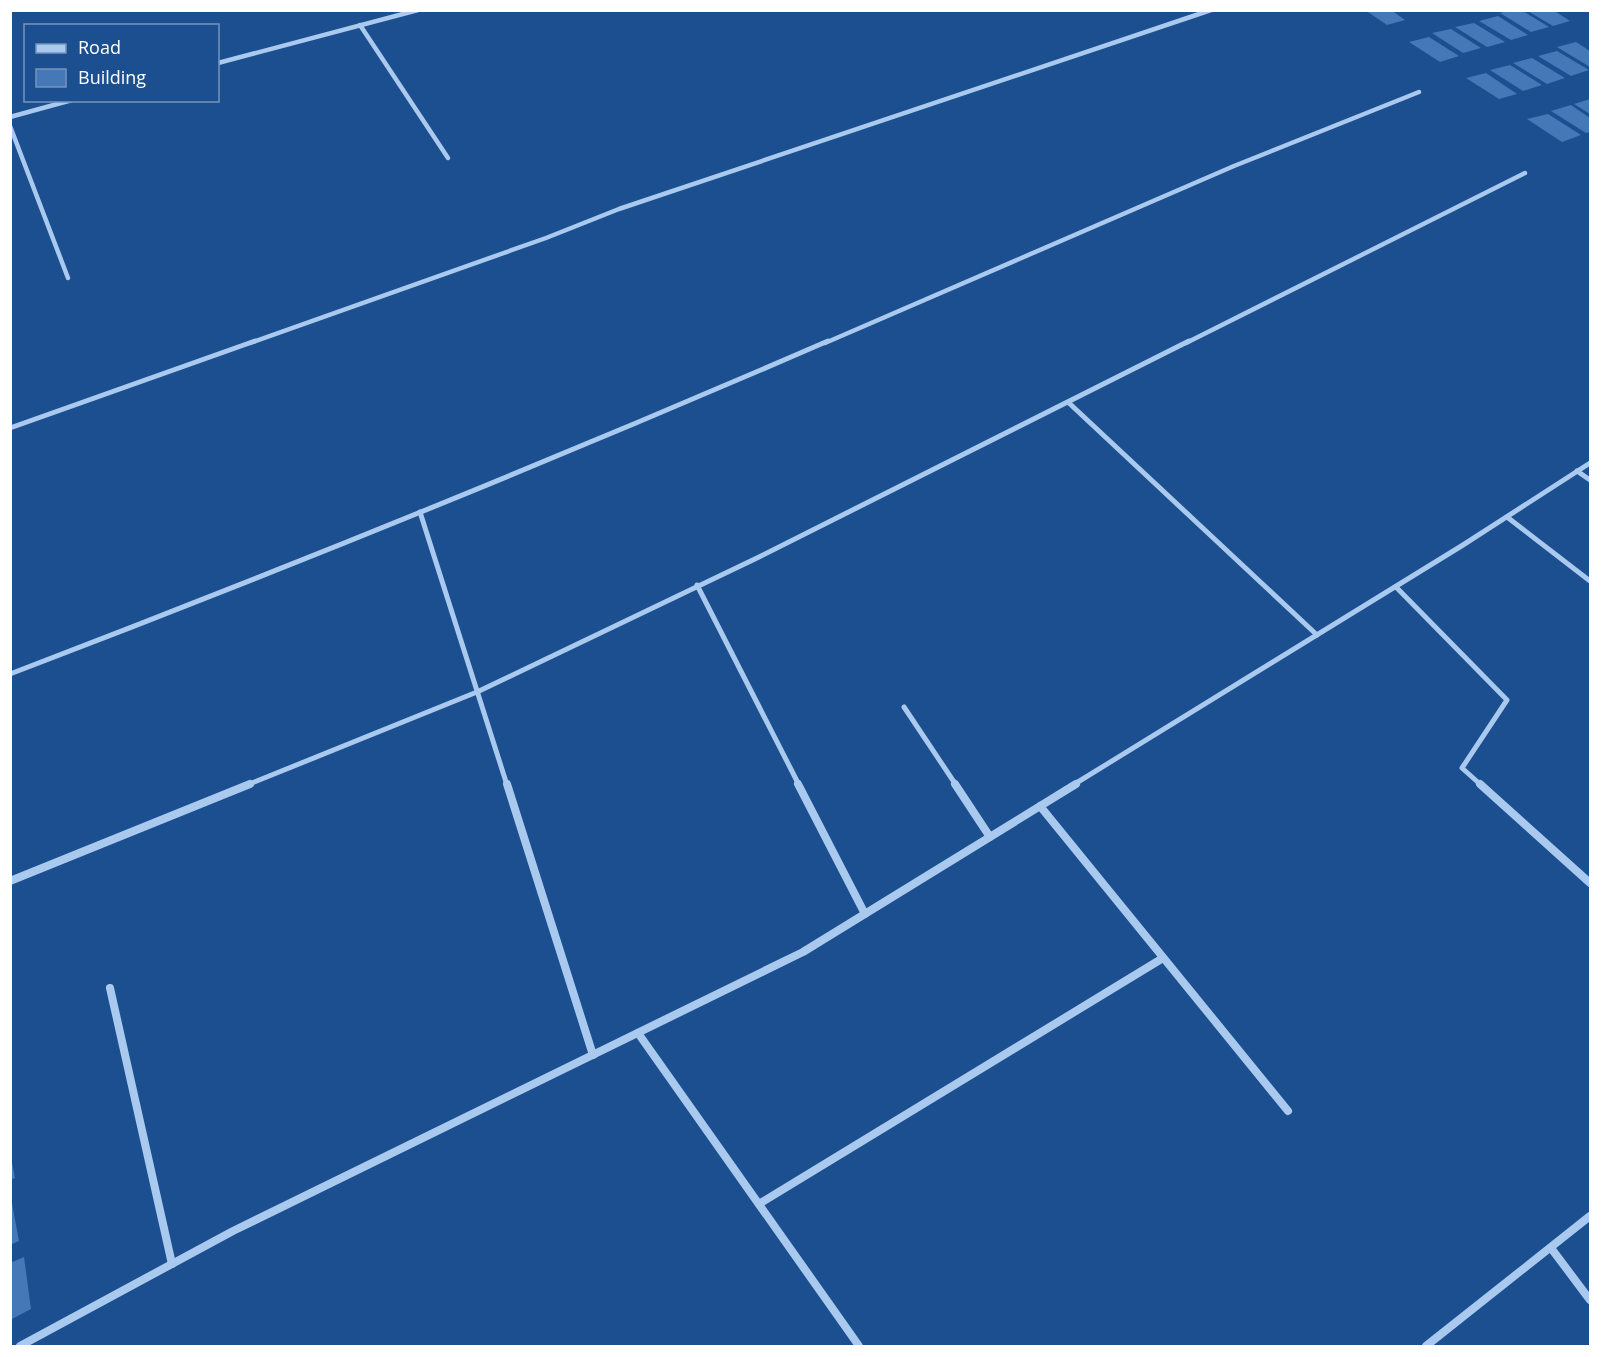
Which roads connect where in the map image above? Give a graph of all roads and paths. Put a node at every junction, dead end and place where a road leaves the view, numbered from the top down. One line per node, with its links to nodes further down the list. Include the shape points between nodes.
1 (418, 10): 3 (street)
2 (1211, 10): 13 (street, via 619,209)
3 (360, 25): 4 (street); 9 (street)
4 (219, 63)
5 (1419, 92): 17 (street, via 1234,166 688,402)
6 (65, 102): 7 (street)
7 (10, 117)
8 (10, 126): 11 (street)
9 (448, 159)
10 (1525, 173): 12 (street)
11 (68, 278)
12 (1069, 403): 20 (street); 22 (street)
13 (10, 428)
14 (1590, 463): 15 (street)
15 (1578, 471): 16 (street); 18 (street)
16 (1590, 480)
17 (420, 512): 23 (street); 24 (street)
18 (1507, 517): 19 (street); 21 (street)
19 (1590, 581)
20 (697, 585): 24 (street); 30 (street)
21 (1396, 587): 22 (street); 29 (street, via 1507,700 1462,768)
22 (1317, 635): 26 (street)
23 (10, 674)
24 (477, 692): 28 (street); 34 (street)
25 (904, 707): 27 (street)
26 (1040, 806): 27 (street); 31 (street)
27 (990, 837): 30 (street)
28 (10, 881)
29 (1590, 883)
30 (865, 914): 33 (street, via 803,952)
31 (1163, 958): 35 (street); 36 (street)
32 (110, 988): 39 (street)
33 (638, 1033): 34 (street); 36 (street)
34 (593, 1055): 39 (street)
35 (1288, 1111)
36 (759, 1204): 42 (street)
37 (1590, 1216): 38 (street)
38 (1551, 1248): 40 (street); 43 (street)
39 (172, 1264): 41 (street)
40 (1590, 1300)
41 (20, 1347)
42 (859, 1347)
43 (1426, 1347)

